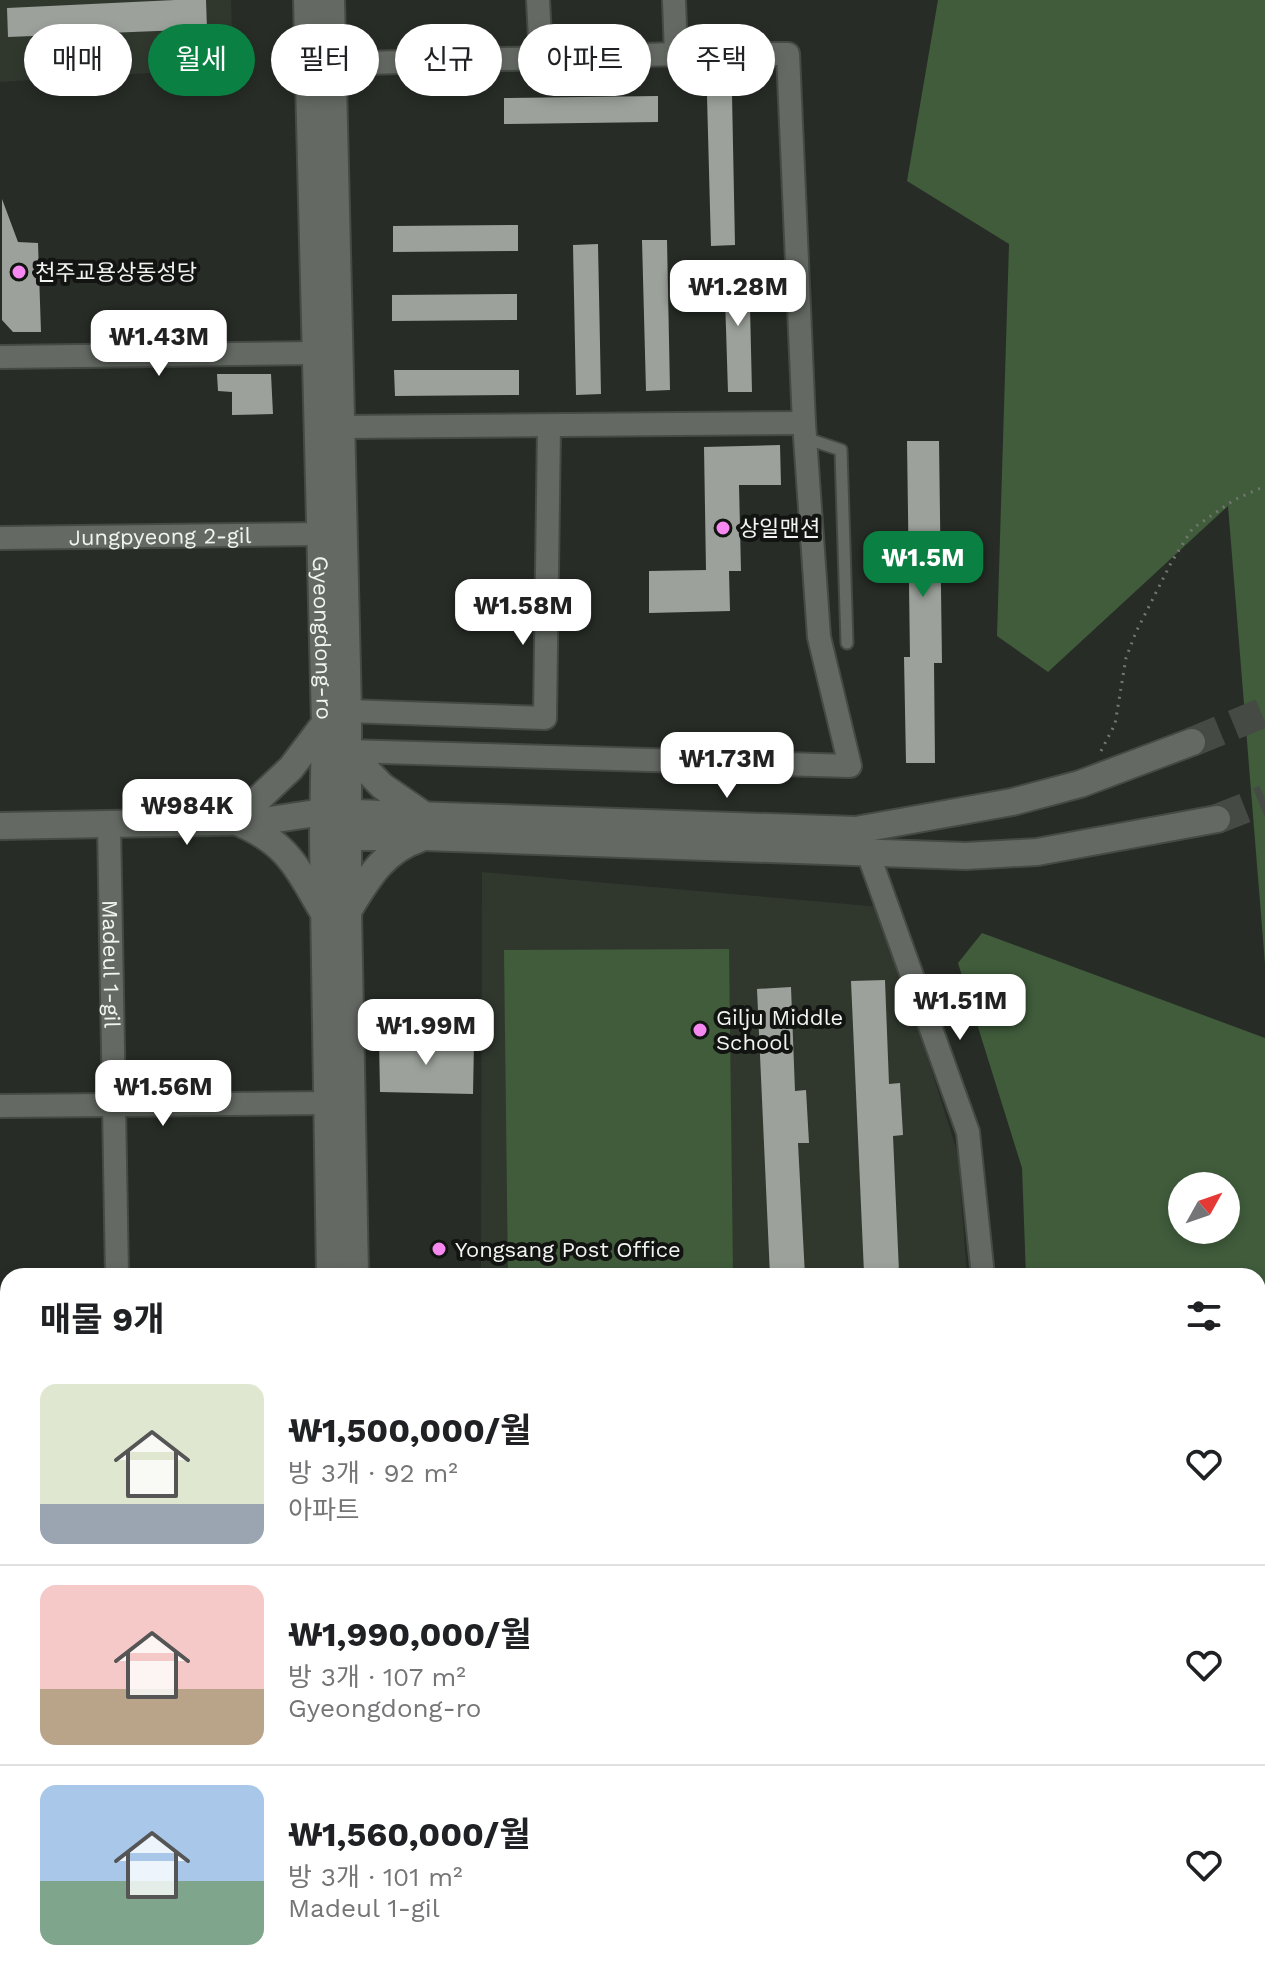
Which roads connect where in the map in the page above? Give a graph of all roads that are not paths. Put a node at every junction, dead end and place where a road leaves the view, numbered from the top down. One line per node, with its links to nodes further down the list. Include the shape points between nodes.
1 (307, 0): 12 (street, Gyeongdong-ro)
2 (331, 0): 5 (street, Gyeongdong-ro)
3 (538, 0): 6 (street)
4 (674, 0): 7 (street)
5 (332, 24)
6 (539, 24)
7 (675, 24)
8 (775, 54): 16 (street, via 788,54)
9 (518, 58): 10 (street)
10 (379, 62)
11 (334, 96): 15 (street, Gyeongdong-ro)
12 (317, 353): 13 (street); 17 (street, Gyeongdong-ro)
13 (0, 357)
14 (549, 426): 15 (street); 16 (street); 20 (street, via 545,718)
15 (341, 427): 20 (street, Gyeongdong-ro)
16 (805, 430): 19 (lane, via 841,450); 22 (street, via 819,637 850,766)
17 (320, 534): 18 (street, Jungpyeong 2-gil); 20 (street, Gyeongdong-ro)
18 (0, 538)
19 (847, 643)
20 (336, 717): 22 (street, Gyeongdong-ro); 24 (street); 26 (street, Gyeongdong-ro)
21 (1192, 742): 29 (street, via 1080,784)
22 (348, 751): 26 (street, Gyeongdong-ro); 28 (street)
23 (1217, 819): 29 (street, via 1037,852 966,856)
24 (235, 821): 25 (street); 26 (street); 30 (street, via 278,844)
25 (109, 824): 27 (street); 32 (street, Madeul 1-gil)
26 (335, 825): 28 (street); 30 (street, Gyeongdong-ro)
27 (0, 826)
28 (425, 826): 29 (street); 30 (street, via 385,858)
29 (862, 842): 37 (street, via 968,1132)
30 (336, 912): 31 (street, Gyeongdong-ro); 36 (street, Gyeongdong-ro)
31 (326, 1103): 32 (street); 35 (street, Gyeongdong-ro)
32 (114, 1105): 33 (street); 34 (street, Madeul 1-gil)
33 (0, 1106)
34 (117, 1268)
35 (330, 1268)
36 (355, 1268)
37 (982, 1268)

